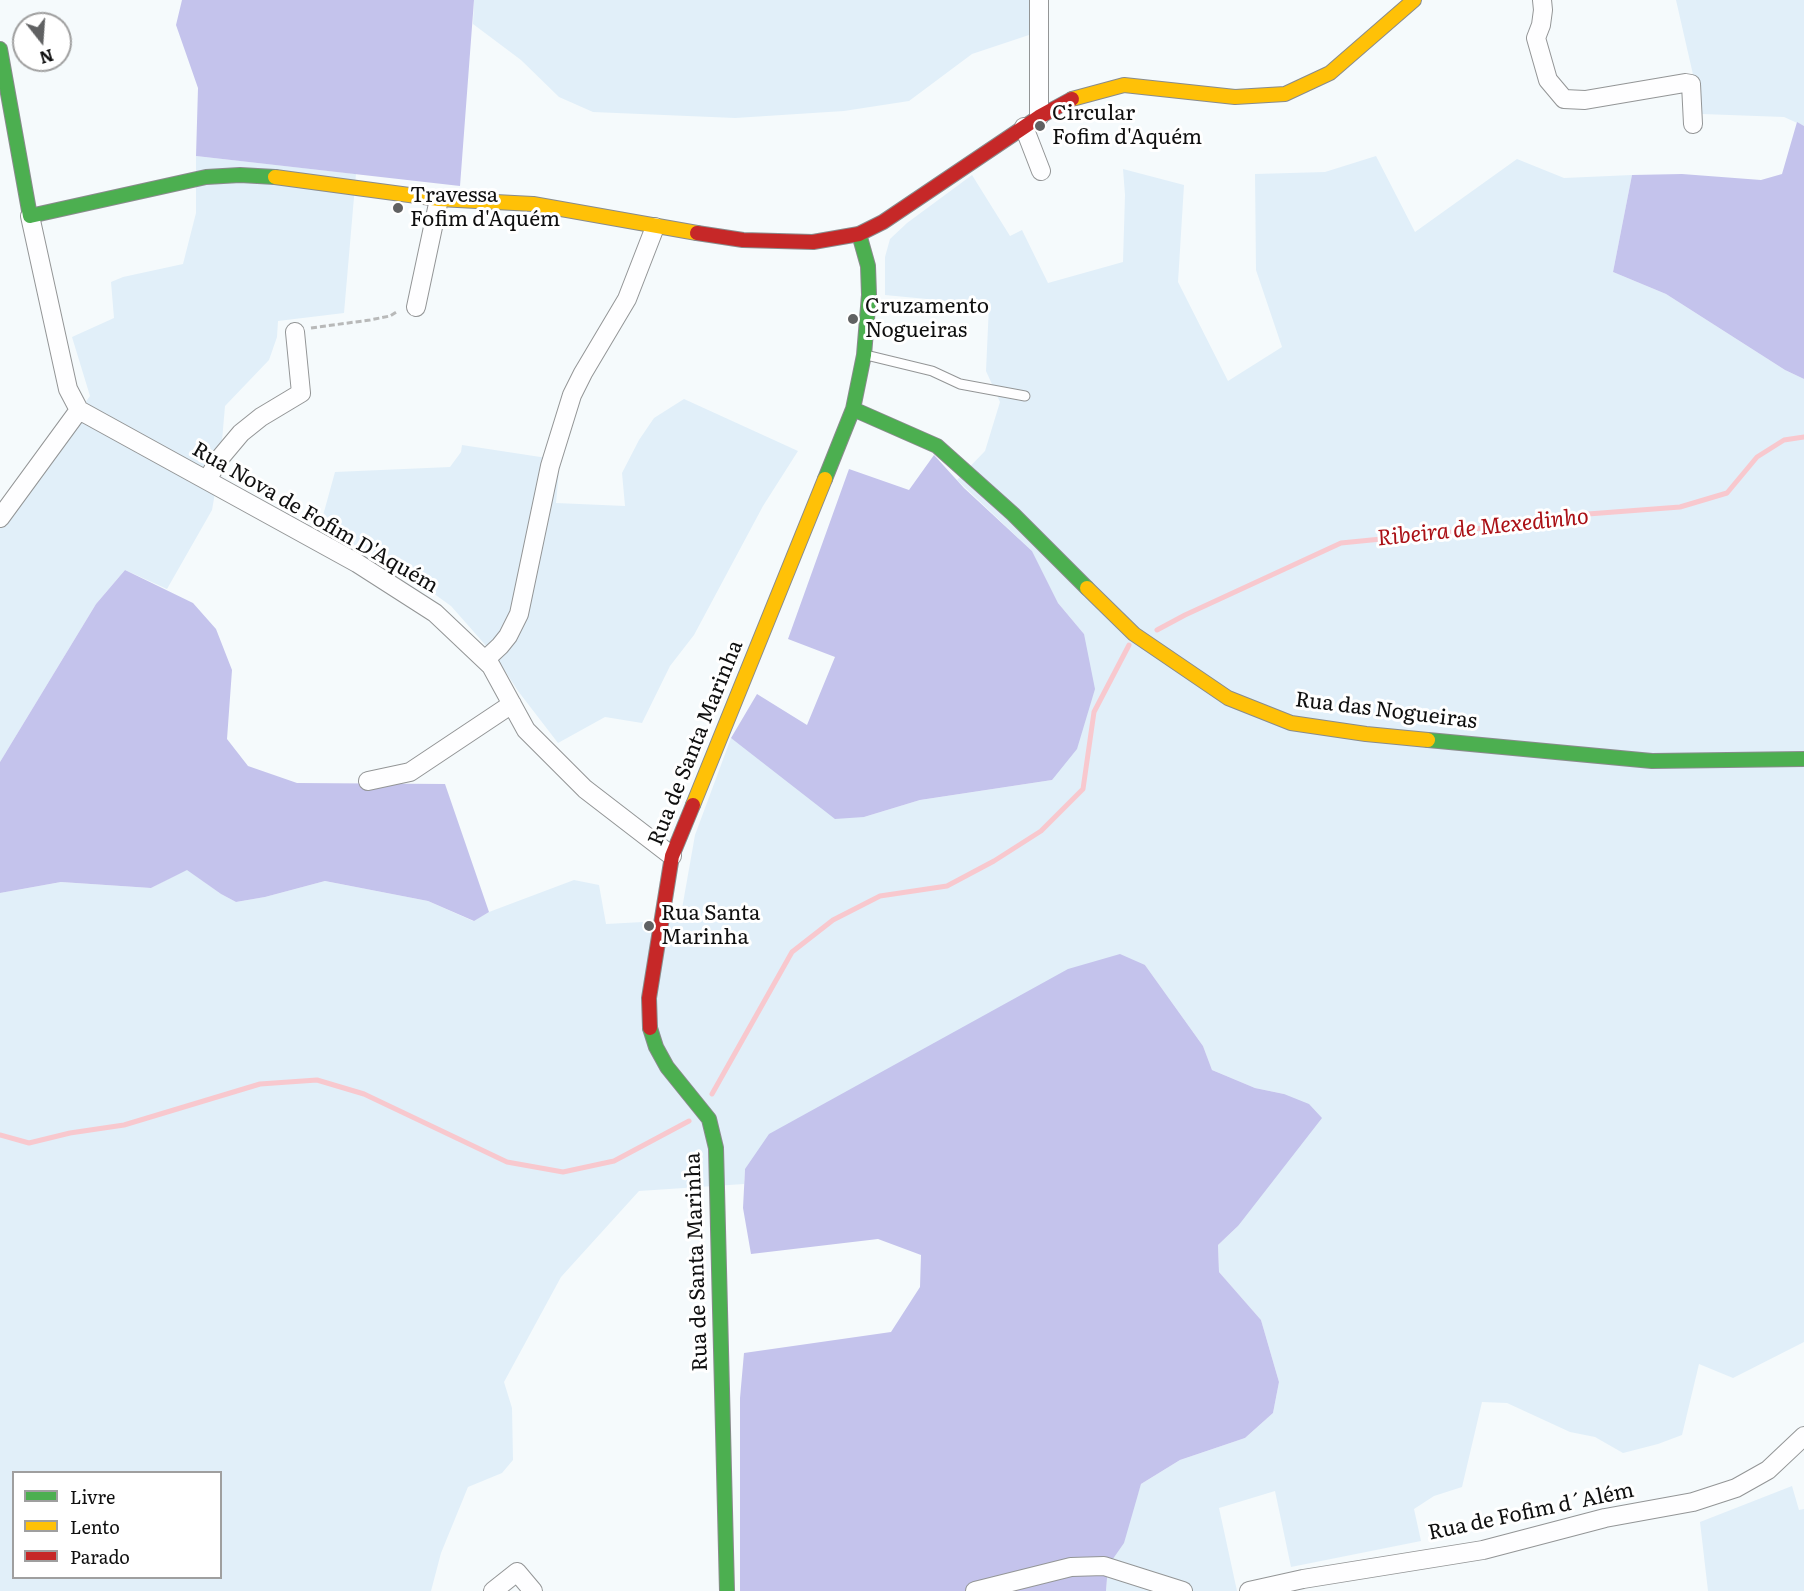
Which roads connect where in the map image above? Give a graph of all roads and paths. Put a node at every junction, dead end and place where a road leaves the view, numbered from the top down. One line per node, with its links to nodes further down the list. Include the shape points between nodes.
1 (1039, 0): 5 (street)
2 (1414, 0): 5 (street, via 1330,73 1285,94 1235,98 1124,85 1073,99)
3 (1542, 0): 6 (street, via 1536,38 1548,80 1564,99 1585,100 1691,84)
4 (0, 49): 9 (street)
5 (1031, 122): 7 (street); 11 (street, via 883,222)
6 (1693, 124)
7 (1041, 171)
8 (439, 199): 9 (street, via 240,175 206,177); 10 (street, via 533,204); 12 (street)
9 (30, 216): 17 (street, via 68,389)
10 (655, 227): 11 (street, via 743,240 813,242); 20 (street, via 627,299 572,395 550,466 519,614 501,646)
11 (859, 234): 14 (street, Rua de Santa Marinha, via 869,281)
12 (416, 307): 13 (path, via 380,318)
13 (295, 332): 18 (street, via 301,393 241,433)
14 (864, 355): 15 (lane, via 932,371 960,384); 16 (street, Rua de Santa Marinha)
15 (1025, 396)
16 (853, 409): 22 (street, Rua das Nogueiras, via 937,446 1013,514 1134,634 1227,698 1291,723 1366,734 1652,761); 24 (street, Rua de Santa Marinha)
17 (79, 410): 18 (street, Rua Nova de Fofim D'Aquém); 19 (street)
18 (207, 480): 20 (street, Rua Nova de Fofim D'Aquém, via 357,562 435,613)
19 (0, 518)
20 (485, 660): 21 (street, Rua Nova de Fofim D'Aquém)
21 (512, 704): 23 (street, via 410,772); 24 (street, Rua Nova de Fofim D'Aquém, via 526,730 585,789)
22 (1804, 759)
23 (368, 781)
24 (672, 856): 28 (street, Rua de Santa Marinha, via 649,998 649,1025 667,1066 709,1119 716,1148)
25 (1804, 1436): 31 (street, Rua de Fofim d´Além, via 1768,1470 1736,1488 1693,1502 1605,1518 1483,1550)
26 (493, 1591): 27 (street, via 517,1572)
27 (533, 1591)
28 (727, 1591)
29 (975, 1591): 30 (street, via 1071,1567 1104,1566)
30 (1183, 1591)
31 (1250, 1591)

